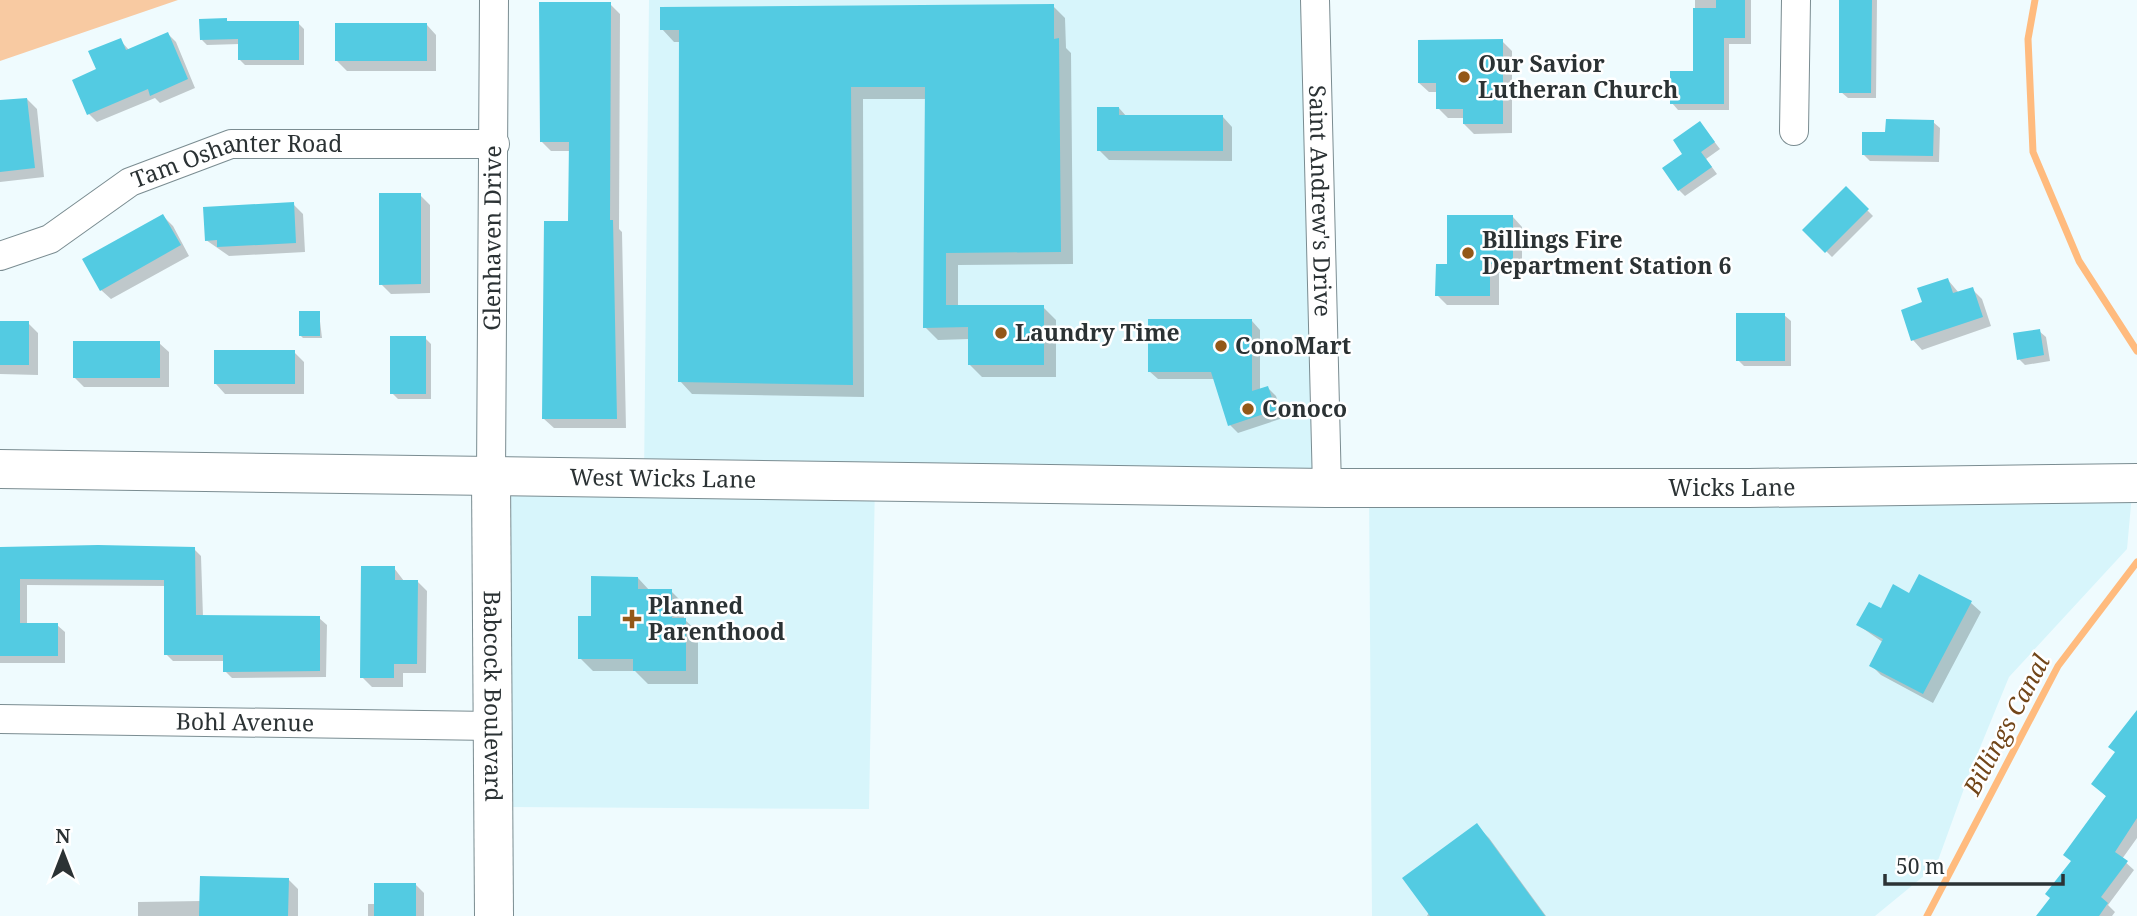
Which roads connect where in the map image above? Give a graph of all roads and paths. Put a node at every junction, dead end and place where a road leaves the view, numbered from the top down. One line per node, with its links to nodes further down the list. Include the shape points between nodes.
1 (494, 0): 5 (street, Glenhaven Drive)
2 (1315, 0): 10 (street, Saint Andrew's Drive)
3 (1796, 0): 4 (street)
4 (1794, 131)
5 (495, 144): 6 (street, Tam Oshanter Road, via 231,144 130,182 50,239); 8 (street, Glenhaven Drive)
6 (0, 256)
7 (0, 470): 8 (main road, West Wicks Lane)
8 (491, 476): 10 (main road, West Wicks Lane); 12 (main road, Babcock Boulevard)
9 (2135, 483): 10 (main road, Wicks Lane)
10 (1327, 488)
11 (0, 719): 12 (street, Bohl Avenue)
12 (492, 726): 13 (main road, Babcock Boulevard)
13 (494, 916)

